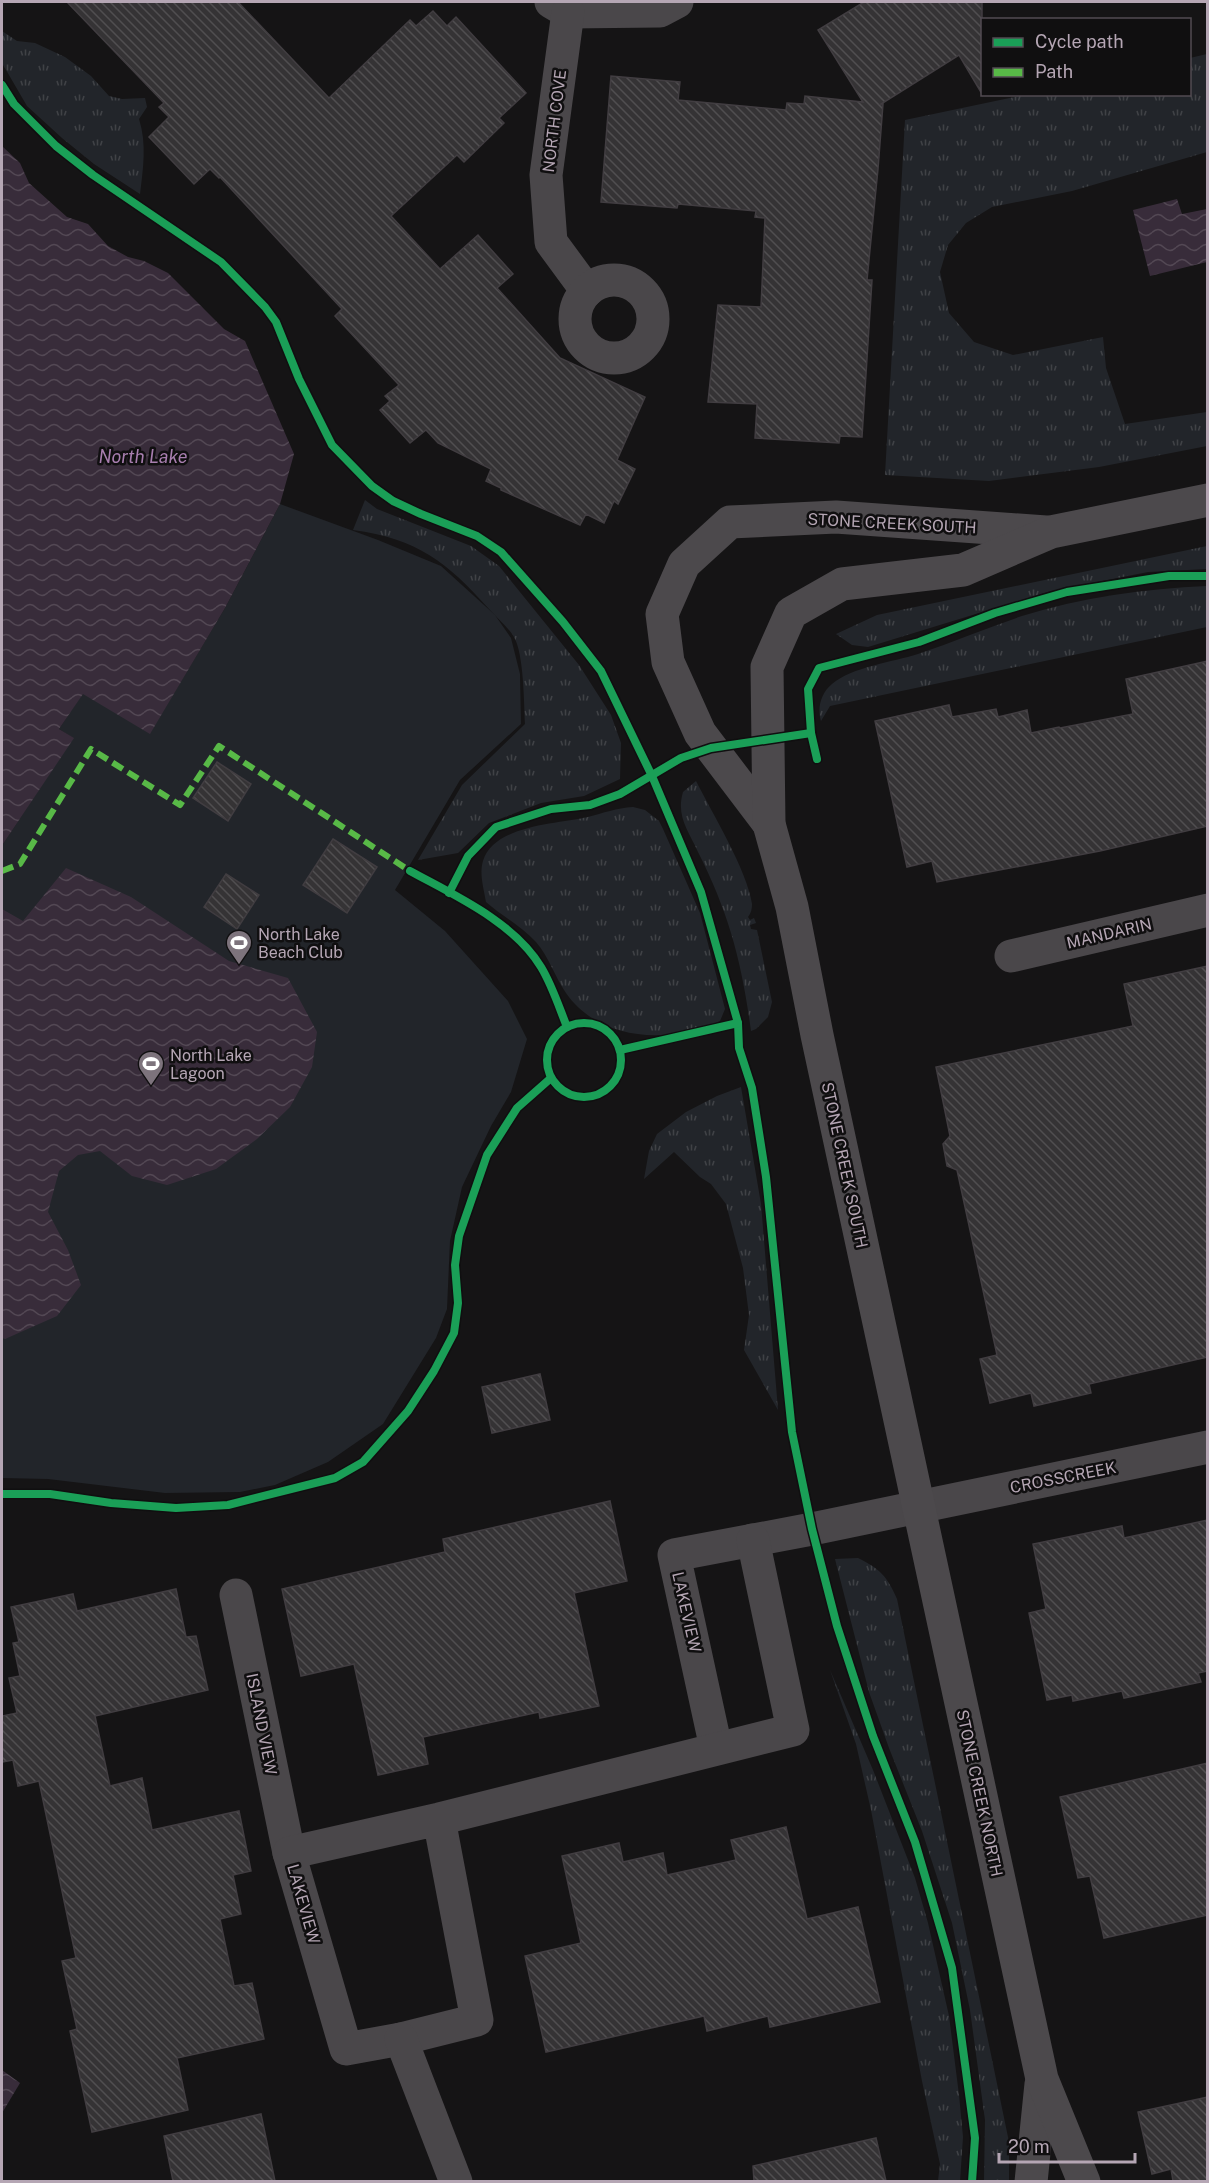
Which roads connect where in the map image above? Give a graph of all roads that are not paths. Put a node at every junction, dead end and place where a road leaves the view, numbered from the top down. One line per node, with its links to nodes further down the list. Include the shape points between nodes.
1 (677, 2): 2 (street, via 660,11)
2 (560, 7): 3 (street, NORTH COVE, via 546,175 551,242)
3 (587, 291)
4 (1208, 500): 5 (street, STONE CREEK SOUTH)
5 (1051, 532): 6 (street, STONE CREEK SOUTH, via 963,570 842,584 791,613 767,667); 6 (street, STONE CREEK SOUTH, via 836,517 730,522 684,564 662,614 668,662 700,733)
6 (769, 824): 10 (street, STONE CREEK SOUTH, via 792,907)
7 (1208, 910): 8 (street, MANDARIN)
8 (1011, 956)
9 (1208, 1447): 10 (street, CROSSCREEK)
10 (918, 1506): 11 (street, LAKEVIEW); 17 (street, STONE CREEK NORTH)
11 (753, 1540): 13 (street, LAKEVIEW, via 793,1730); 13 (street, LAKEVIEW, via 674,1555)
12 (236, 1595): 15 (street, ISLAND VIEW)
13 (716, 1748): 14 (street, LAKEVIEW)
14 (439, 1819): 15 (street, LAKEVIEW); 16 (street, LAKEVIEW, via 477,2020)
15 (289, 1853): 16 (street, LAKEVIEW, via 346,2049)
16 (401, 2039): 18 (street)
17 (1042, 2079): 19 (street, STONE CREEK NORTH); 20 (street, STONE CREEK NORTH)
18 (456, 2181)
19 (1031, 2181)
20 (1084, 2181)

